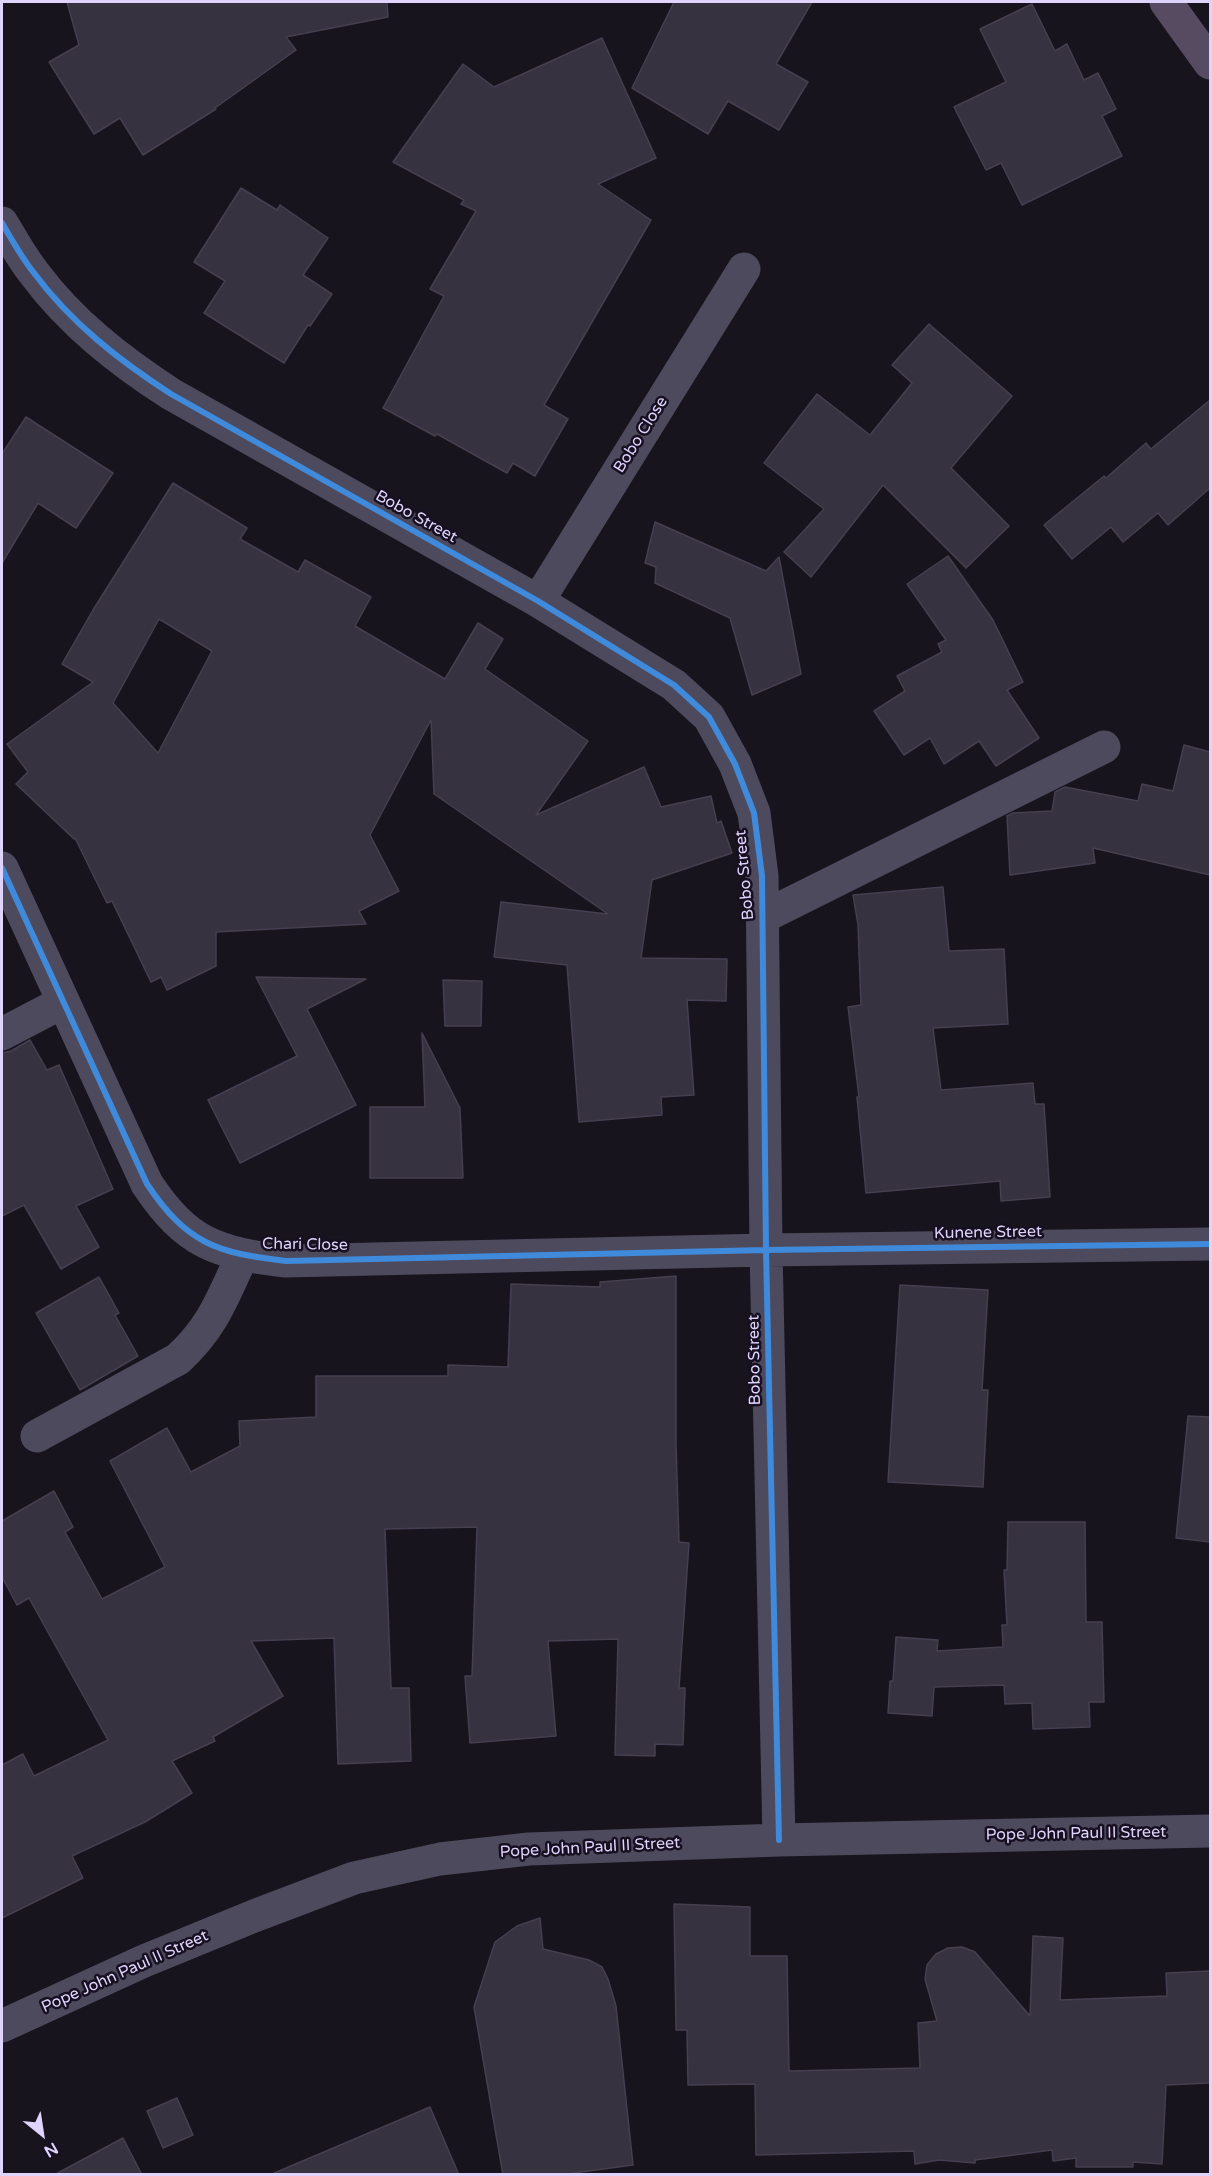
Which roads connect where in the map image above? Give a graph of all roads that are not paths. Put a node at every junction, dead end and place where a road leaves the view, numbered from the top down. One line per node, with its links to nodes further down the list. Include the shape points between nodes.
1 (1166, 2): 2 (main road)
2 (1210, 63)
3 (2, 223): 5 (street, Bobo Street, via 41,281 74,319 125,364 181,400)
4 (744, 269): 5 (street, Bobo Close)
5 (538, 601): 8 (street, Bobo Street, via 674,685 708,717 735,764 754,813)
6 (1104, 747): 8 (street)
7 (2, 868): 9 (street, Chari Close)
8 (763, 917): 12 (street, Bobo Street)
9 (63, 1002): 10 (street); 13 (street, Chari Close, via 147,1184 165,1210 188,1233)
10 (2, 1034)
11 (1210, 1244): 12 (street, Kunene Street)
12 (766, 1250): 13 (street, Chari Close, via 286,1261); 16 (street, Bobo Street)
13 (242, 1256): 14 (street, via 214,1317 197,1342 178,1359)
14 (37, 1436)
15 (1210, 1831): 16 (street, Pope John Paul II Street)
16 (779, 1840): 17 (street, Pope John Paul II Street, via 529,1849 440,1859 354,1878 155,1956)
17 (2, 2026)

